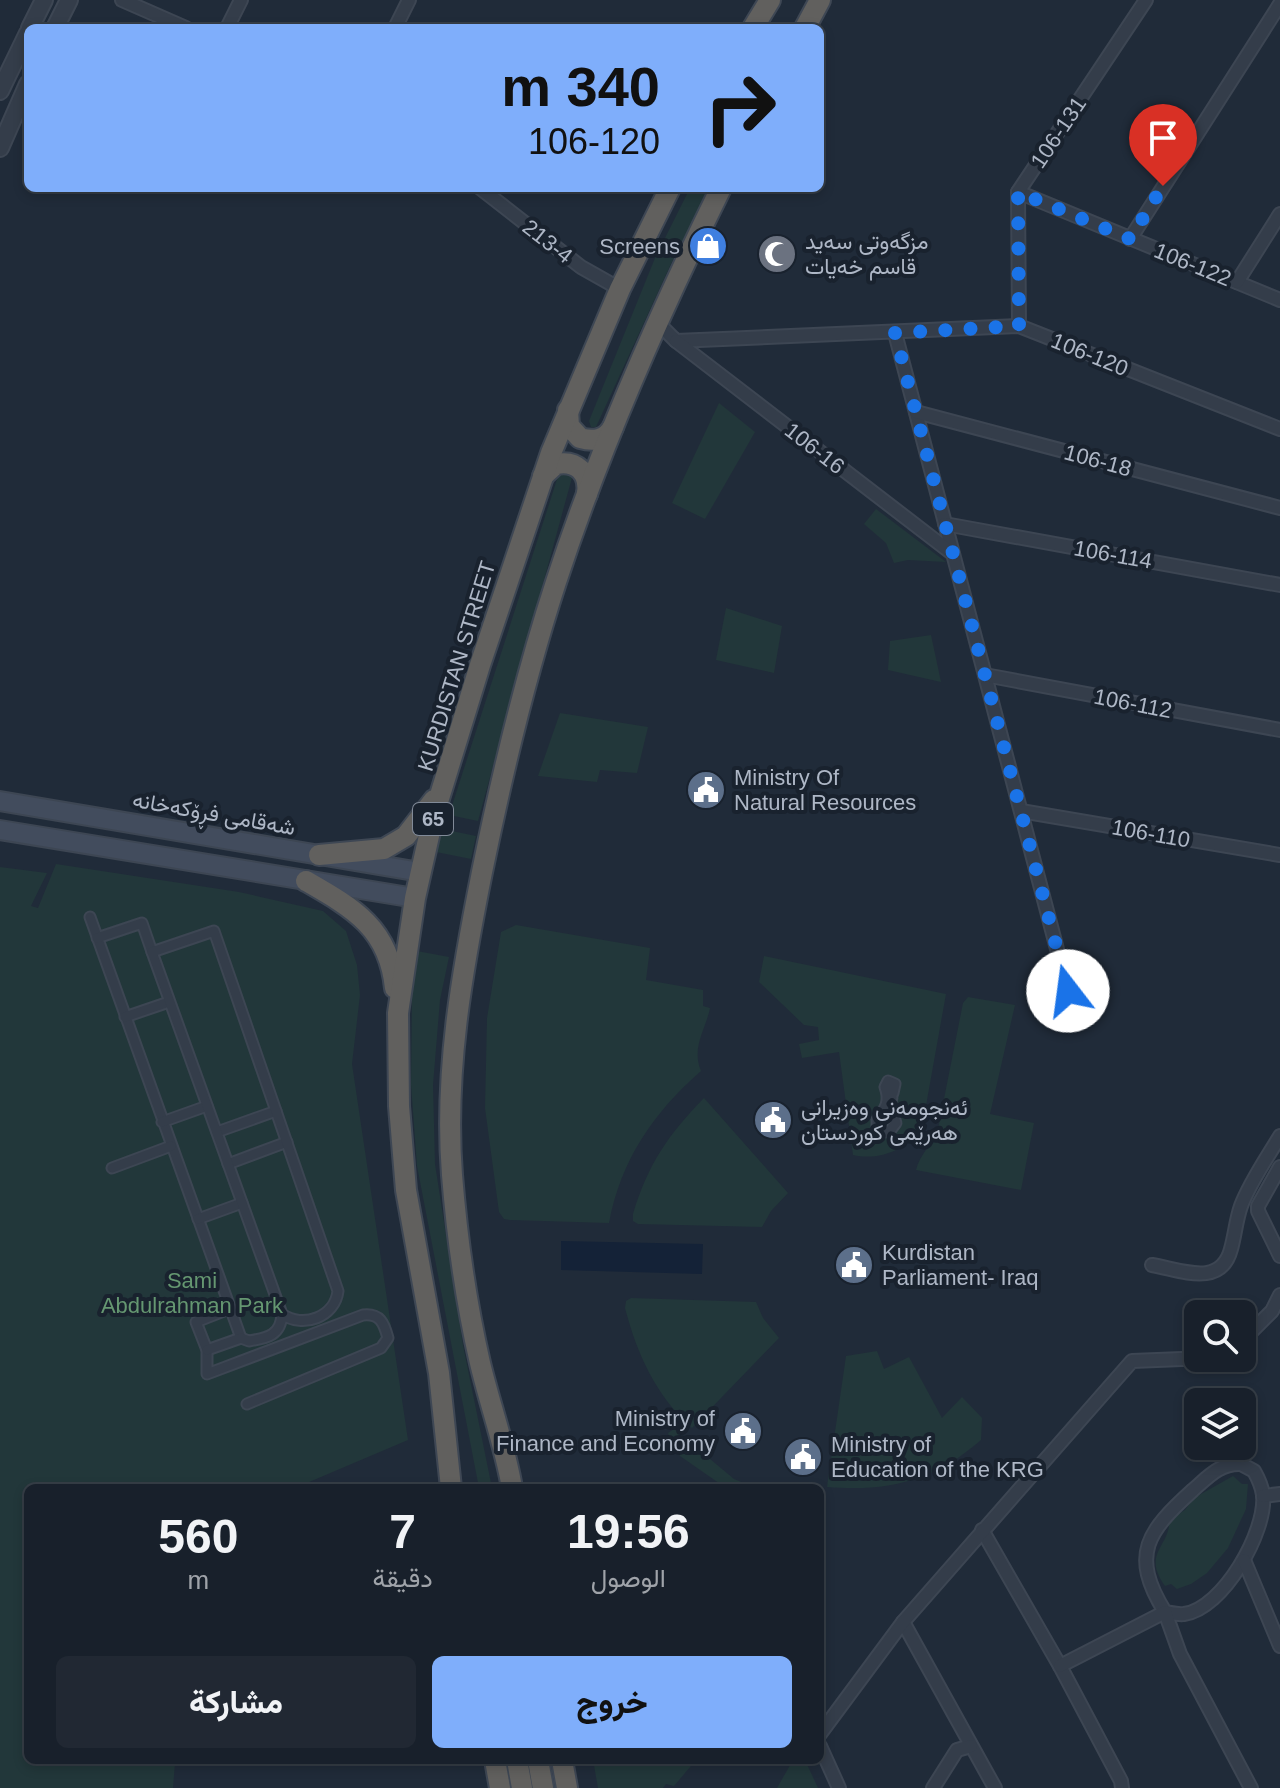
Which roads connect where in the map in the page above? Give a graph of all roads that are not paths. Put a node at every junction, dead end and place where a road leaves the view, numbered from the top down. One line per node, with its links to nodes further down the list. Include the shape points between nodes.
1 (44, 0): 10 (street)
2 (69, 0): 11 (street)
3 (122, 0): 12 (street)
4 (241, 0): 13 (street)
5 (409, 0): 14 (street)
6 (770, 0): 15 (highway)
7 (820, 0): 16 (highway)
8 (1146, 0): 24 (street, 106-131)
9 (1280, 4): 26 (street)
10 (32, 24)
11 (57, 24)
12 (177, 24)
13 (229, 24)
14 (397, 24)
15 (755, 24)
16 (807, 24)
17 (24, 41): 18 (street)
18 (0, 91)
19 (24, 93): 20 (street)
20 (0, 148)
21 (485, 192): 28 (street, 213-4, via 581,267)
22 (668, 192): 28 (highway, KURDISTAN STREET / 65)
23 (719, 192): 30 (highway)
24 (1018, 192): 26 (street, 106-122); 31 (street, 106-131)
25 (1280, 214): 27 (street)
26 (1130, 239): 27 (street, 106-122)
27 (1237, 282): 29 (street, 106-122)
28 (620, 289): 34 (highway, KURDISTAN STREET / 65)
29 (1280, 300)
30 (658, 323): 33 (street); 36 (highway)
31 (1019, 326): 32 (street, 106-120); 37 (street, 106-120)
32 (895, 333): 33 (street, 106-120); 35 (street)
33 (676, 341): 42 (street, 106-16)
34 (568, 410): 36 (highway, via 569,426 588,441 604,437); 38 (highway, KURDISTAN STREET / 65)
35 (916, 412): 40 (street, 106-18); 41 (street)
36 (614, 424): 39 (highway)
37 (1280, 429)
38 (541, 480): 39 (highway, via 550,468 571,464 584,472); 46 (highway, KURDISTAN STREET / 65)
39 (587, 494): 84 (highway, via 516,721 469,937 452,1053 452,1174)
40 (1280, 508)
41 (945, 524): 42 (street); 43 (street, 106-114)
42 (953, 554): 44 (street)
43 (1280, 585)
44 (985, 675): 45 (street, 106-112); 48 (street)
45 (1280, 730)
46 (443, 788): 50 (highway, via 406,836 384,849); 52 (highway, KURDISTAN STREET / 65)
47 (0, 801): 50 (main road, شەقامی فڕۆکەخانە)
48 (1021, 811): 51 (street, 106-110); 58 (street)
49 (0, 830): 53 (main road)
50 (319, 855): 52 (main road, شەقامی فڕۆکەخانە)
51 (1280, 855)
52 (420, 872): 54 (highway, KURDISTAN STREET / 65)
53 (306, 881): 54 (main road); 60 (highway, via 351,907 379,938 389,955)
54 (415, 898): 60 (highway, KURDISTAN STREET / 65)
55 (90, 917): 56 (street)
56 (97, 938): 57 (street, via 142,923); 61 (street)
57 (152, 952): 59 (street); 63 (street, via 214,931)
58 (1068, 991)
59 (169, 1002): 61 (street); 62 (street)
60 (398, 1013): 85 (highway, KURDISTAN STREET / 65, via 406,1190)
61 (125, 1017): 65 (street)
62 (207, 1106): 65 (street); 66 (street)
63 (276, 1111): 66 (street); 68 (street)
64 (889, 1114): 64 (street, via 894,1128 882,1132 877,1119 886,1108 888,1081 895,1084 889,1093)
65 (162, 1122): 69 (street)
66 (217, 1132): 70 (street)
67 (1280, 1136): 76 (street, via 1241,1206 1224,1265 1204,1275)
68 (287, 1142): 70 (street); 79 (street, via 338,1291 337,1302 327,1313 302,1322)
69 (171, 1146): 72 (street); 74 (street)
70 (228, 1164): 73 (street)
71 (1280, 1167): 75 (street, via 1258,1206)
72 (112, 1168)
73 (242, 1203): 74 (street); 79 (street)
74 (198, 1219): 78 (street)
75 (1280, 1256)
76 (1152, 1265)
77 (1280, 1295): 80 (street)
78 (229, 1309): 81 (street); 82 (street, via 196,1322)
79 (282, 1314): 81 (street, via 276,1334)
80 (1256, 1327)
81 (241, 1338): 82 (street)
82 (207, 1350): 86 (street, via 207,1374 363,1315 383,1321 388,1338 381,1348)
83 (1184, 1359): 93 (street, via 1132,1361)
84 (480, 1365): 89 (highway); 90 (highway)
85 (439, 1373): 87 (highway, KURDISTAN STREET / 65); 88 (highway, KURDISTAN STREET / 65)
86 (247, 1404)
87 (451, 1484)
88 (464, 1484)
89 (497, 1484)
90 (511, 1484)
91 (1280, 1494): 92 (street)
92 (1263, 1496): 94 (street); 95 (street, via 1251,1467 1225,1465 1155,1527 1147,1562)
93 (982, 1530): 96 (street); 98 (street)
94 (1244, 1560): 95 (street, via 1212,1600 1184,1614); 97 (street)
95 (1165, 1612): 98 (street); 114 (street, via 1180,1654)
96 (903, 1622): 99 (street); 100 (street)
97 (1280, 1646)
98 (1060, 1666): 113 (street)
99 (824, 1729)
100 (971, 1746): 111 (street, via 957,1750); 112 (street)
101 (824, 1755): 110 (street)
102 (496, 1764): 106 (highway)
103 (518, 1764): 107 (highway)
104 (539, 1764): 108 (highway)
105 (563, 1764): 109 (highway)
106 (500, 1788)
107 (522, 1788)
108 (543, 1788)
109 (567, 1788)
110 (839, 1788)
111 (933, 1788)
112 (995, 1788)
113 (1122, 1788)
114 (1251, 1788)

